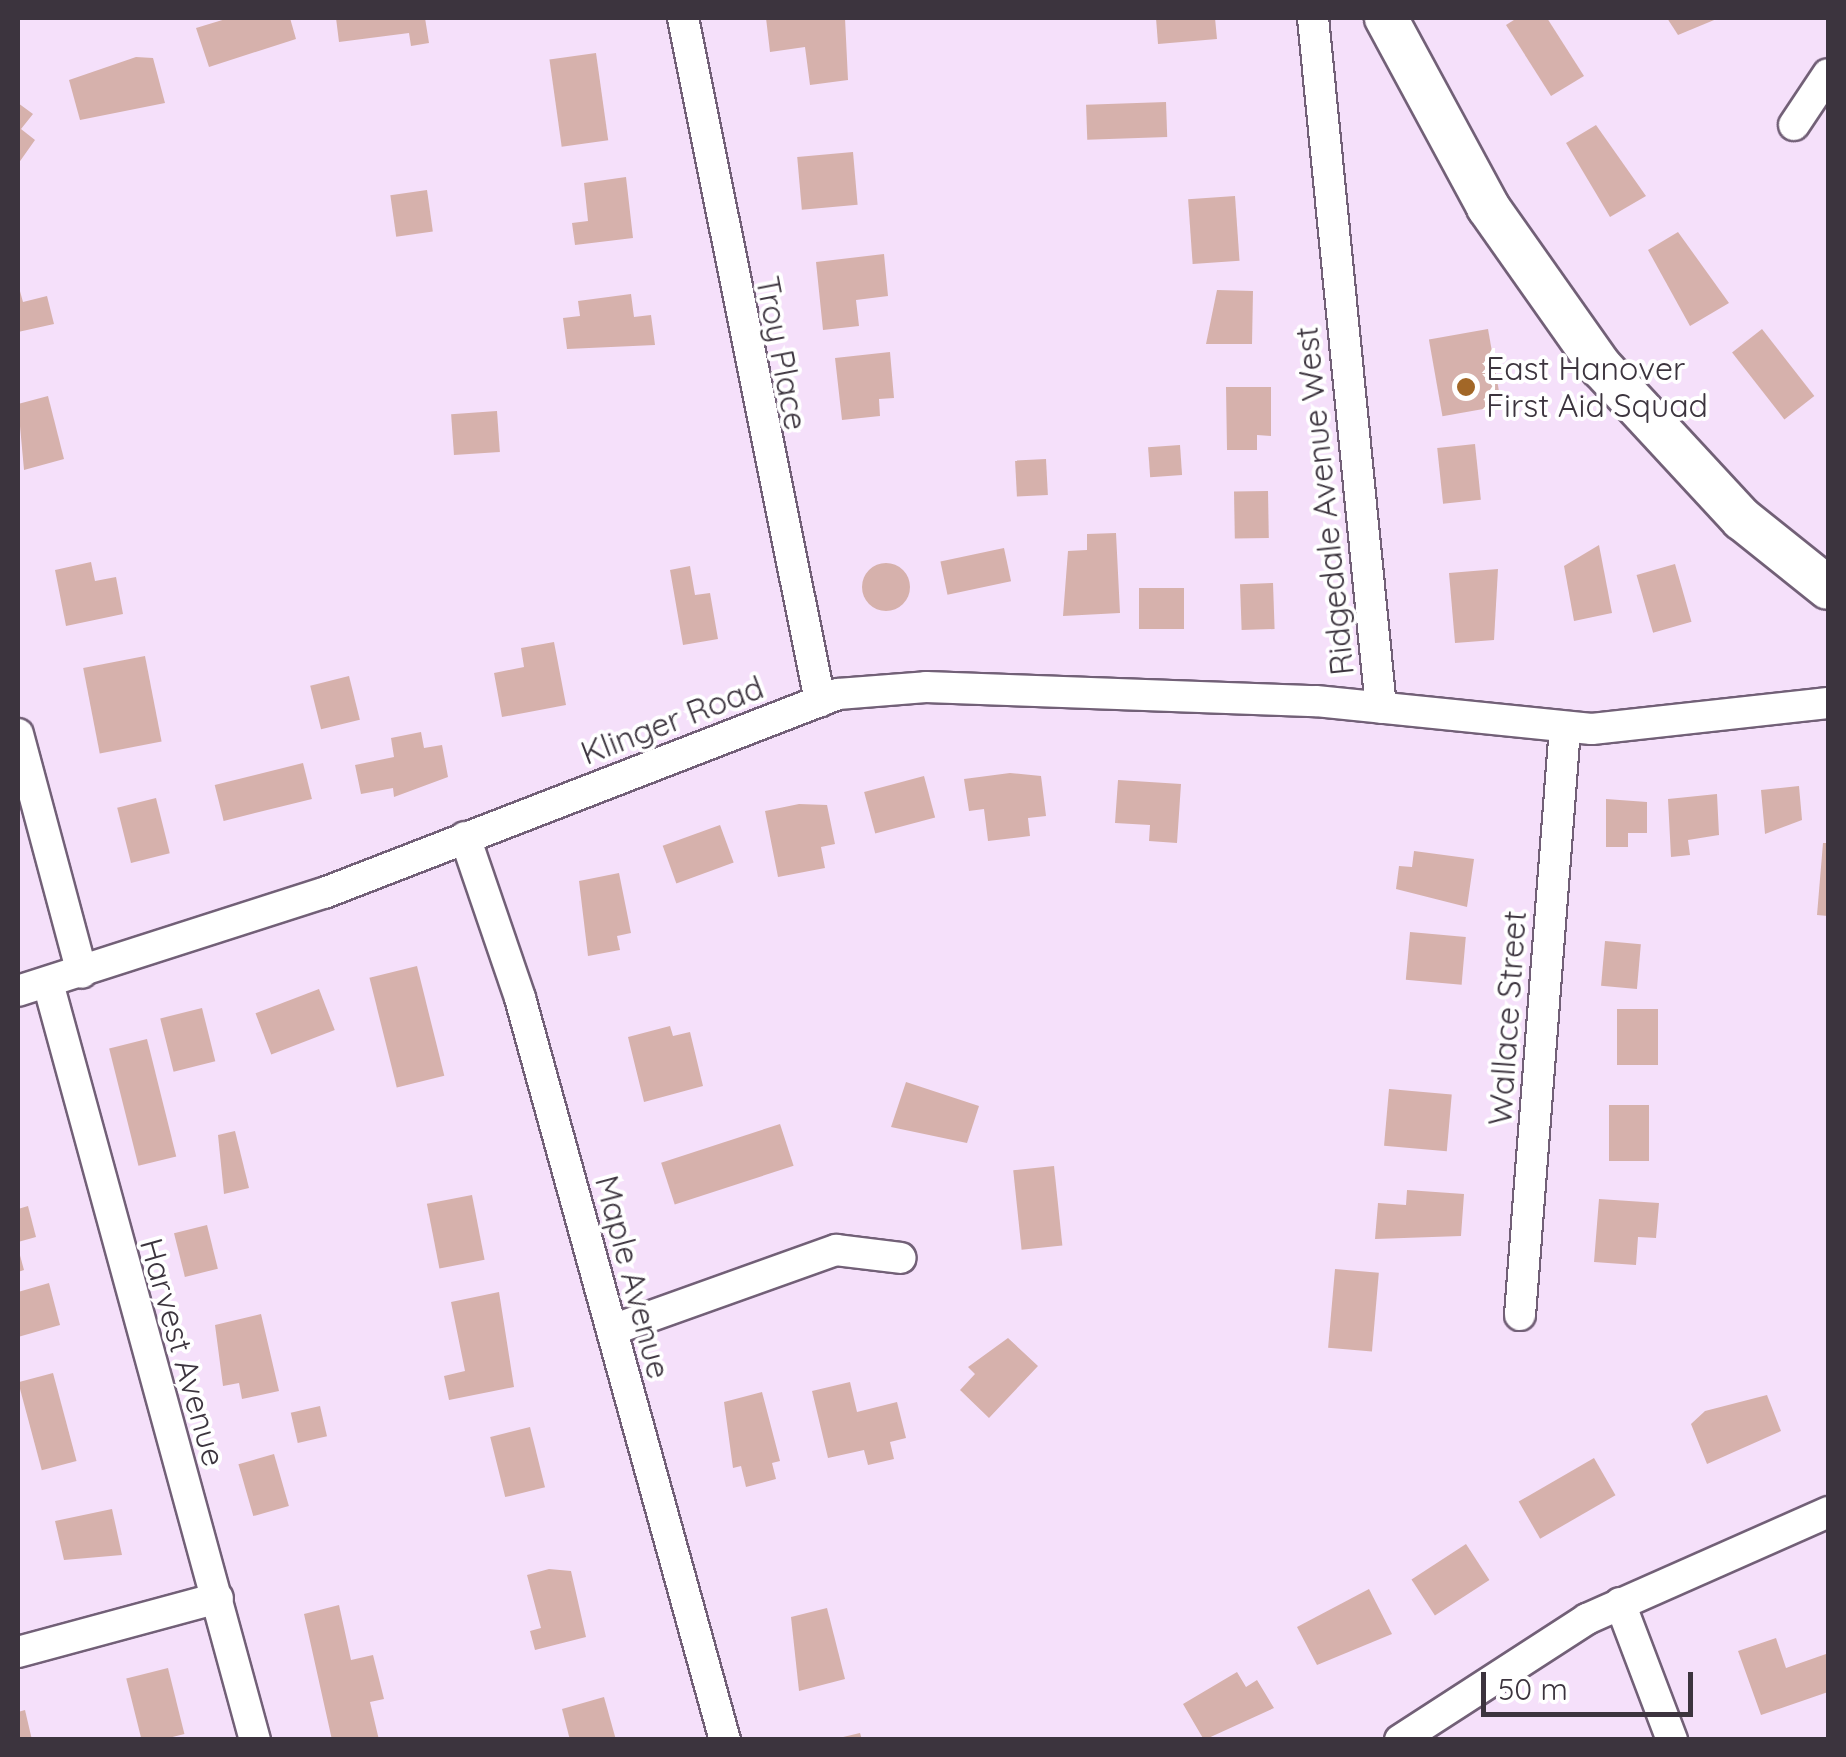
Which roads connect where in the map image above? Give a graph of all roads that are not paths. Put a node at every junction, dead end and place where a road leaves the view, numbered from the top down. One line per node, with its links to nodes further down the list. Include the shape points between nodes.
1 (682, 18): 7 (street, Troy Place)
2 (1313, 18): 9 (street, Ridgedale Avenue West)
3 (1386, 18): 6 (main road, via 1488,208 1601,367 1742,519)
4 (1828, 74): 5 (street)
5 (1794, 125)
6 (1828, 588)
7 (820, 701): 9 (street, Klinger Road, via 926,687); 12 (street, Klinger Road)
8 (1828, 703): 10 (street, Ridgedale Avenue West)
9 (1381, 708): 10 (street, Ridgedale Avenue West)
10 (1565, 727): 17 (street, Wallace Street)
11 (18, 734): 13 (street)
12 (464, 837): 13 (street, Klinger Road); 18 (street, Maple Avenue, via 520,998)
13 (82, 974): 14 (street, Klinger Road)
14 (48, 983): 15 (street, Klinger Road); 20 (street, Harvest Avenue)
15 (18, 991)
16 (901, 1258): 18 (street, via 836,1250)
17 (1520, 1315)
18 (612, 1330): 24 (street, Maple Avenue)
19 (1828, 1512): 21 (street)
20 (218, 1598): 22 (street); 23 (street, Harvest Avenue)
21 (1620, 1603): 25 (street); 26 (street)
22 (18, 1652)
23 (255, 1740)
24 (725, 1740)
25 (1400, 1740)
26 (1672, 1740)

